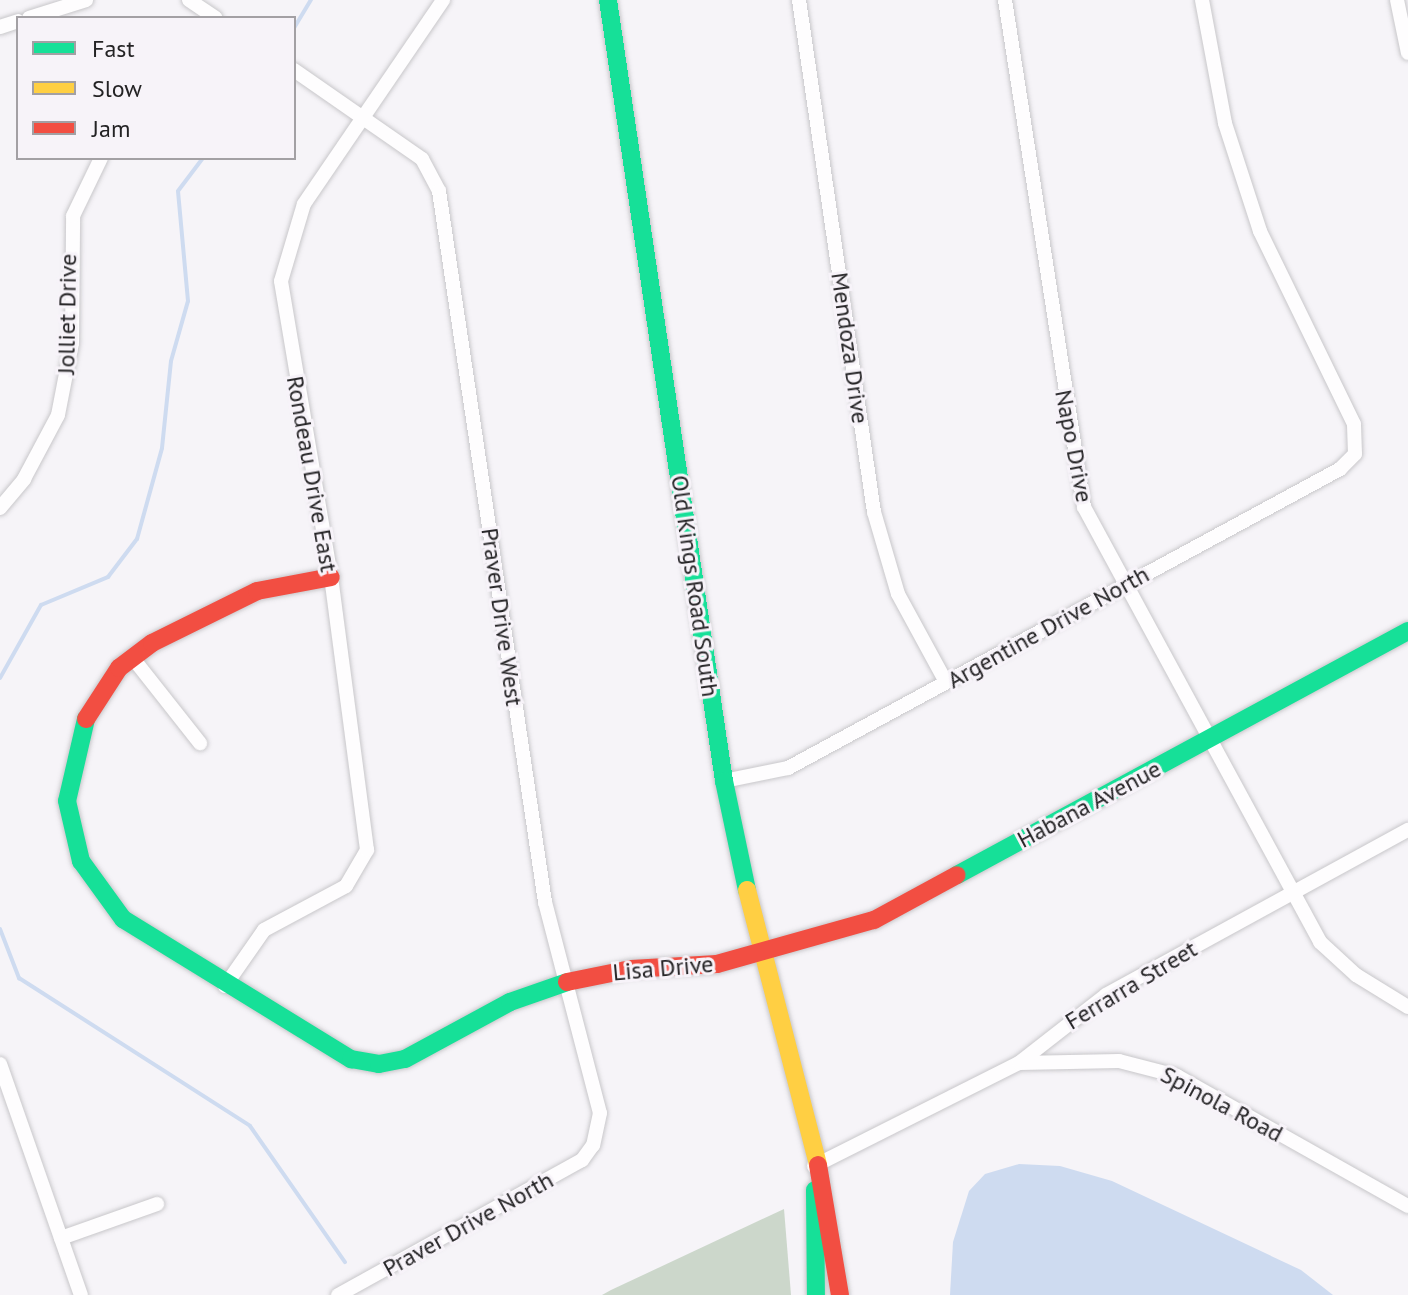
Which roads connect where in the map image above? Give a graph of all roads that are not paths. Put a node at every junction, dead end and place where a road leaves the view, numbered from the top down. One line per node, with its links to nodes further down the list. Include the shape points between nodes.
1 (86, 0): 8 (street)
2 (443, 0): 11 (street, Rondeau Drive East)
3 (608, 0): 21 (street, Old Kings Road South)
4 (799, 0): 18 (street, Mendoza Drive, via 874,512 898,594)
5 (1005, 0): 15 (street, Napo Drive, via 1078,485)
6 (1202, 0): 15 (street, Argentine Drive North, via 1225,123 1260,231 1300,324 1354,424 1357,446 1340,469)
7 (1397, 0): 9 (street)
8 (35, 16)
9 (1408, 53)
10 (296, 71): 11 (street, Praver Drive West)
11 (363, 117): 14 (street, Rondeau Drive East, via 304,204 281,281); 25 (street, Praver Drive West, via 422,159 439,191 545,902)
12 (100, 160): 13 (street, Jolliet Drive, via 73,216 72,343 58,415 24,479)
13 (0, 508)
14 (331, 577): 17 (street, Lisa Drive, via 257,591); 26 (street, Rondeau Drive East, via 367,850 346,886 264,930)
15 (1126, 584): 18 (street, Argentine Drive North); 19 (street, Napo Drive)
16 (1408, 631): 19 (street, Habana Avenue)
17 (132, 657): 20 (street); 26 (street, Lisa Drive, via 95,697 73,747 67,801 76,848 92,883 123,919)
18 (946, 682): 21 (street, Argentine Drive North, via 788,768)
19 (1209, 739): 23 (street, Napo Drive); 24 (street, Habana Avenue, via 874,920)
20 (200, 743)
21 (724, 781): 24 (street, Old Kings Road South)
22 (1408, 830): 23 (street, Ferrarra Street)
23 (1292, 893): 27 (street, Napo Drive, via 1336,960); 28 (street, Ferrarra Street, via 1106,995)
24 (760, 954): 25 (street, Lisa Drive); 31 (street, Old Kings Road South)
25 (567, 982): 26 (street, Lisa Drive, via 510,1002 405,1059 379,1064 351,1059); 30 (street, Praver Drive West, via 600,1113)
26 (225, 986)
27 (1408, 1007)
28 (1019, 1063): 31 (street, Ferrarra Street); 33 (street, Spinola Road, via 1119,1061 1177,1076)
29 (0, 1064): 34 (street)
30 (593, 1145): 36 (street, Praver Drive North, via 564,1172)
31 (814, 1166): 37 (street, Old Kings Road South); 38 (street, Old Kings Road South, via 828,1202)
32 (157, 1204): 34 (street)
33 (1408, 1206)
34 (61, 1238): 35 (street)
35 (81, 1295)
36 (338, 1295)
37 (816, 1295)
38 (840, 1295)

